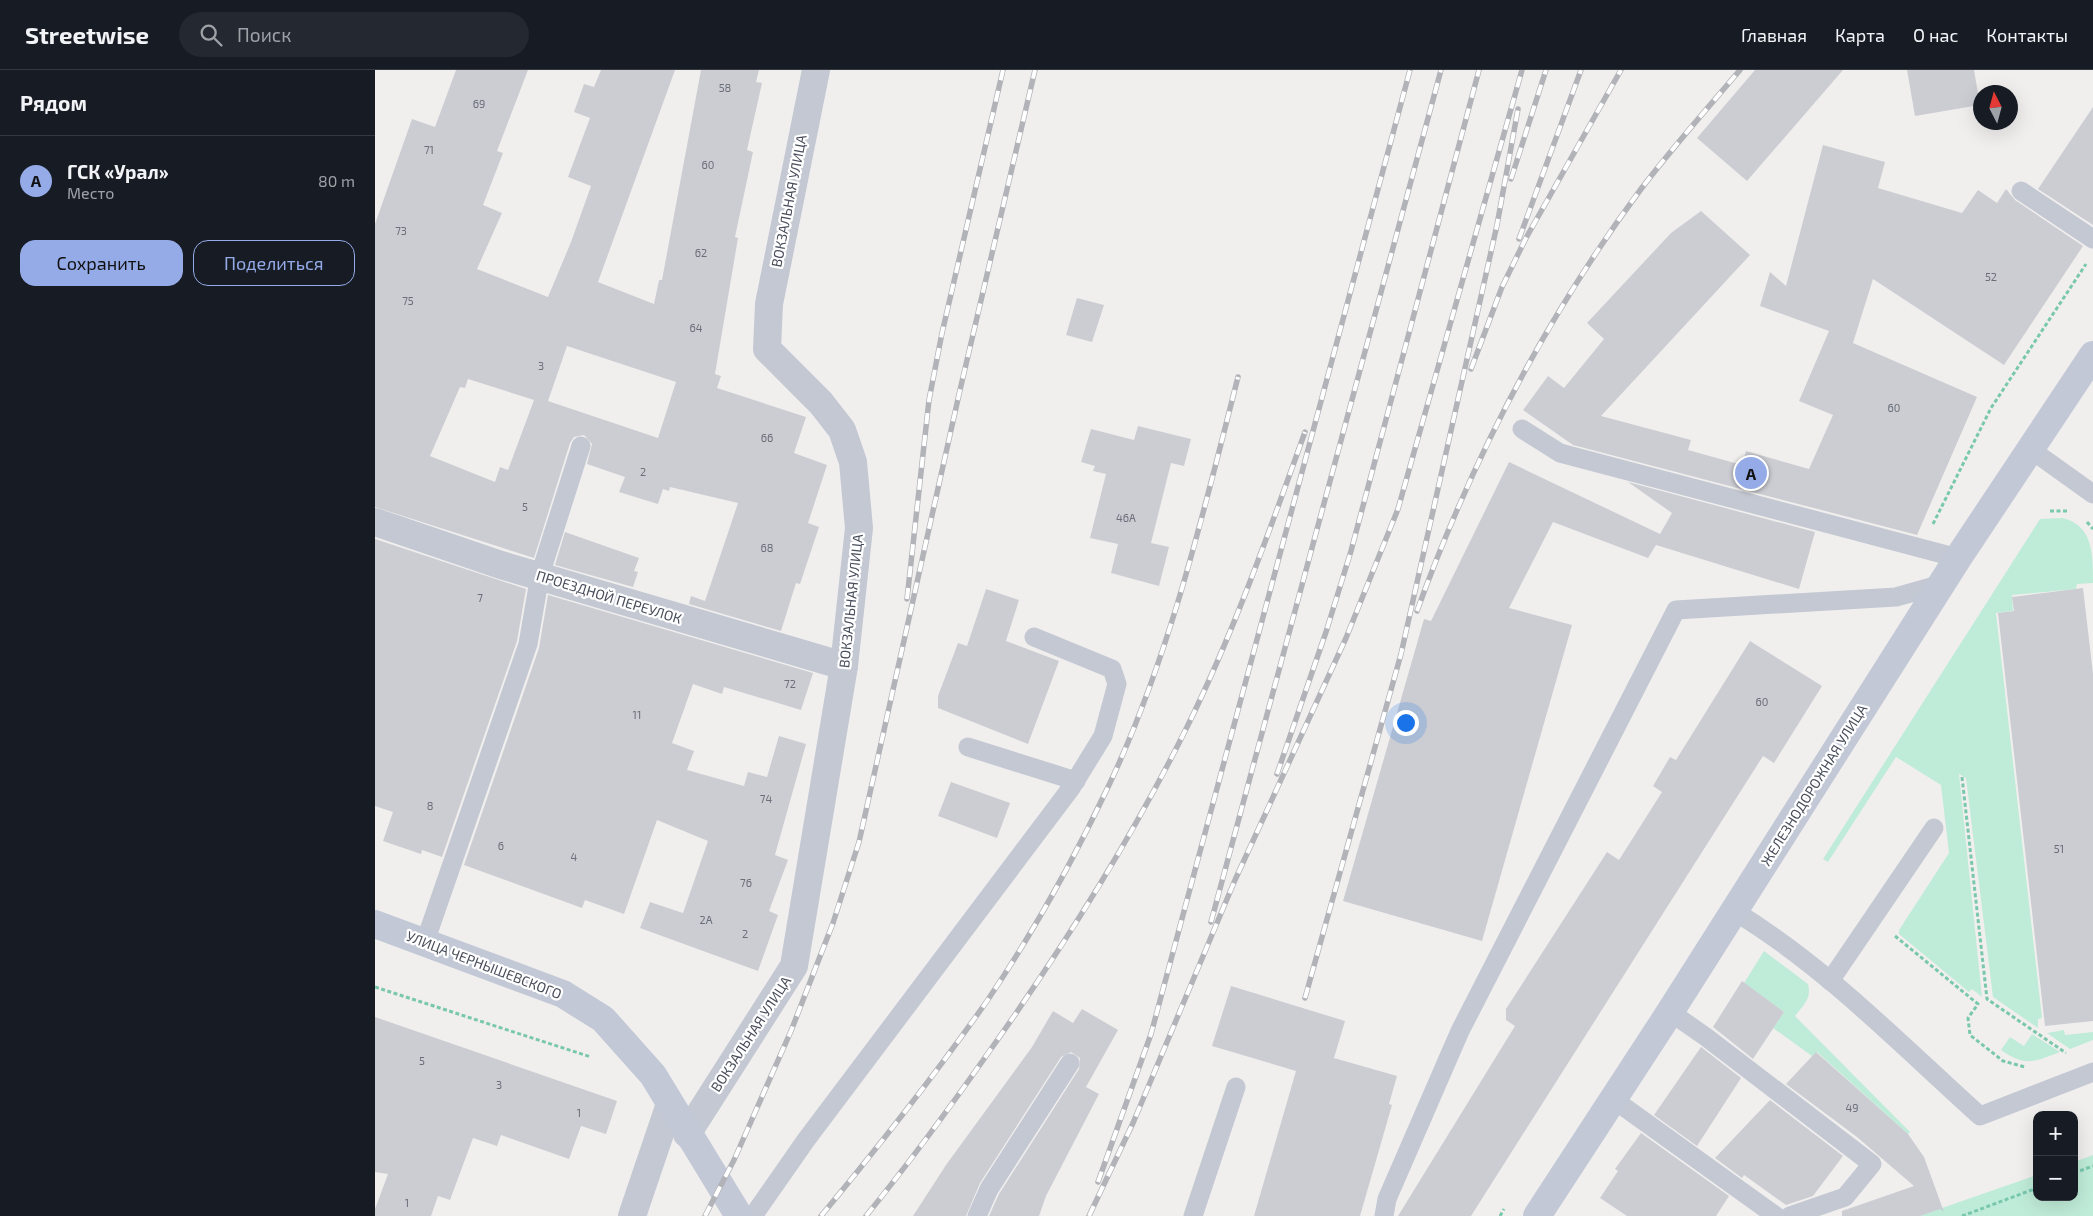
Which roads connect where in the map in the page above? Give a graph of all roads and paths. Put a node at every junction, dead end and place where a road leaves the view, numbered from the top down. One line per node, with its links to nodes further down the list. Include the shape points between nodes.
1 (815, 70): 16 (street, ВОКЗАЛЬНАЯ УЛИЦА, via 769,304 767,349 821,402 843,430 853,462 859,528)
2 (2021, 191): 3 (lane)
3 (2093, 239)
4 (2088, 262): 11 (path, via 1991,408)
5 (2093, 355): 8 (street, ЖЕЛЕЗНОДОРОЖНАЯ УЛИЦА)
6 (1522, 429): 11 (lane, via 1559,453)
7 (581, 446): 13 (lane)
8 (2030, 449): 9 (lane); 12 (street, ЖЕЛЕЗНОДОРОЖНАЯ УЛИЦА)
9 (2093, 494)
10 (375, 522): 13 (street, ПРОЕЗДНОЙ ПЕРЕУЛОК)
11 (1921, 548): 12 (lane)
12 (1959, 558): 14 (street, ЖЕЛЕЗНОДОРОЖНАЯ УЛИЦА)
13 (540, 576): 16 (street, ПРОЕЗДНОЙ ПЕРЕУЛОК); 24 (lane, via 528,644)
14 (1942, 584): 21 (street, ЖЕЛЕЗНОДОРОЖНАЯ УЛИЦА); 45 (lane, via 1896,597 1676,610 1460,1031 1387,1199)
15 (1035, 637): 19 (lane, via 1112,669 1117,684 1103,736)
16 (844, 666): 36 (street, ВОКЗАЛЬНАЯ УЛИЦА, via 794,966)
17 (968, 747): 19 (lane)
18 (1962, 777): 28 (path, via 1987,999 2069,1054)
19 (1076, 781): 42 (lane, via 806,1140)
20 (1934, 828): 22 (lane)
21 (1734, 911): 25 (lane, via 1775,935); 27 (street, ЖЕЛЕЗНОДОРОЖНАЯ УЛИЦА)
22 (1873, 918): 25 (lane); 31 (path, via 1978,1004 1968,1018 1970,1035 2003,1061)
23 (375, 924): 24 (street, УЛИЦА ЧЕРНЫШЕВСКОГО)
24 (425, 942): 35 (street, УЛИЦА ЧЕРНЫШЕВСКОГО, via 563,994 603,1019 653,1075)
25 (1830, 981): 32 (lane, via 1980,1116)
26 (375, 987): 29 (path)
27 (1670, 1012): 34 (street, ЖЕЛЕЗНОДОРОЖНАЯ УЛИЦА); 48 (lane, via 1872,1164 1845,1197)
28 (2061, 1057)
29 (599, 1060)
30 (1070, 1063): 43 (lane, via 989,1189)
31 (2029, 1067)
32 (2093, 1072)
33 (1236, 1087): 44 (lane)
34 (1613, 1099): 46 (street, ЖЕЛЕЗНОДОРОЖНАЯ УЛИЦА); 47 (lane)
35 (670, 1104): 36 (street, УЛИЦА ЧЕРНЫШЕВСКОГО); 40 (street)
36 (687, 1134): 41 (street, УЛИЦА ЧЕРНЫШЕВСКОГО)
37 (2093, 1166): 38 (path)
38 (2078, 1172)
39 (2033, 1189): 49 (path)
40 (632, 1216)
41 (739, 1216)
42 (753, 1216)
43 (977, 1216)
44 (1193, 1216)
45 (1384, 1216)
46 (1537, 1216)
47 (1776, 1216)
48 (1790, 1216)
49 (1962, 1216)

